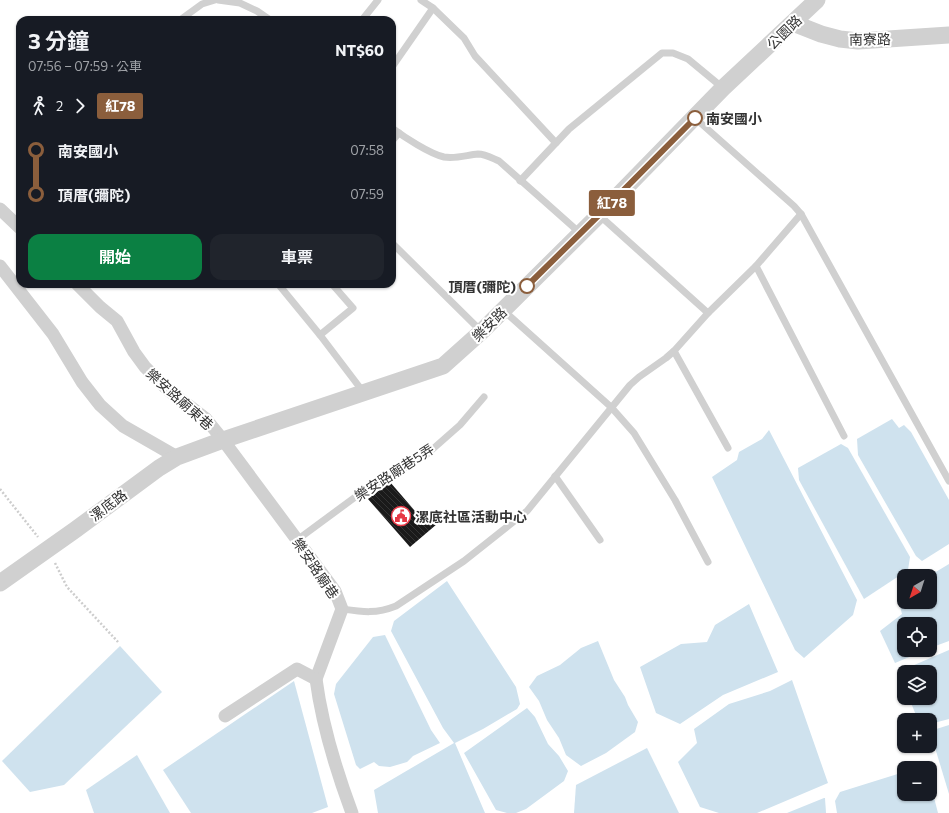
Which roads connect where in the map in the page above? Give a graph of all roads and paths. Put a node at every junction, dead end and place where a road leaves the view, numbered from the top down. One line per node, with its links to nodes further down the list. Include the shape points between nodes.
1 (217, 0): 6 (lane, via 202,4); 7 (lane, via 240,3)
2 (378, 0): 8 (lane)
3 (421, 0): 5 (lane)
4 (815, 1): 9 (street, 公園路)
5 (433, 8): 11 (lane); 17 (lane, via 464,38 475,56)
6 (186, 16)
7 (264, 16)
8 (365, 16)
9 (793, 23): 10 (street, 南寮路, via 821,34 858,41); 12 (street, 公園路)
10 (949, 35)
11 (396, 61)
12 (727, 85): 13 (street, 樂安路); 17 (lane, via 688,59 673,53 662,54 569,129)
13 (695, 118): 20 (lane); 21 (street, 樂安路)
14 (396, 131): 15 (lane)
15 (399, 134): 16 (lane); 18 (lane, via 435,155 486,155 499,161)
16 (396, 137)
17 (556, 143): 18 (lane)
18 (520, 181): 23 (lane)
19 (0, 209): 22 (street)
20 (801, 214): 26 (lane); 45 (lane)
21 (599, 215): 23 (street, 樂安路); 33 (lane)
22 (16, 224)
23 (580, 233): 32 (street, 樂安路)
24 (396, 247): 34 (lane)
25 (0, 266): 27 (street)
26 (756, 266): 33 (lane); 40 (lane)
27 (16, 287)
28 (17, 288): 43 (street, via 53,334 100,406 123,426)
29 (81, 288): 41 (street, 樂安路廟東巷, via 117,320 144,367 167,389 206,418)
30 (281, 288): 35 (lane)
31 (336, 288): 35 (lane, via 354,308)
32 (503, 310): 34 (street, 樂安路); 39 (lane)
33 (708, 313): 36 (lane)
34 (481, 332): 37 (street, 樂安路, via 443,366)
35 (320, 335): 37 (lane)
36 (674, 351): 39 (lane, via 639,376); 42 (lane)
37 (364, 394): 41 (street, 樂安路)
38 (484, 397): 47 (lane, 樂安路廟巷5弄, via 460,425 426,455 358,495)
39 (611, 407): 44 (lane); 50 (lane, via 634,433 675,500)
40 (844, 436)
41 (223, 440): 43 (street, 漯底路); 47 (street, 樂安路廟巷)
42 (728, 448)
43 (177, 457): 49 (street, 漯底路)
44 (555, 476): 48 (lane); 52 (lane, via 527,511 504,530 464,561 396,606 384,611 368,612)
45 (949, 481)
46 (0, 489): 49 (path)
47 (297, 540): 52 (street, 樂安路廟巷, via 335,591)
48 (600, 540)
49 (47, 549): 51 (street, 漯底路); 53 (path, via 67,587)
50 (708, 562)
51 (0, 583)
52 (342, 609): 54 (street, 樂安路廟巷)
53 (118, 642)
54 (316, 679): 55 (street, via 298,669); 56 (street, via 320,708 340,781)
55 (225, 716)
56 (352, 813)

